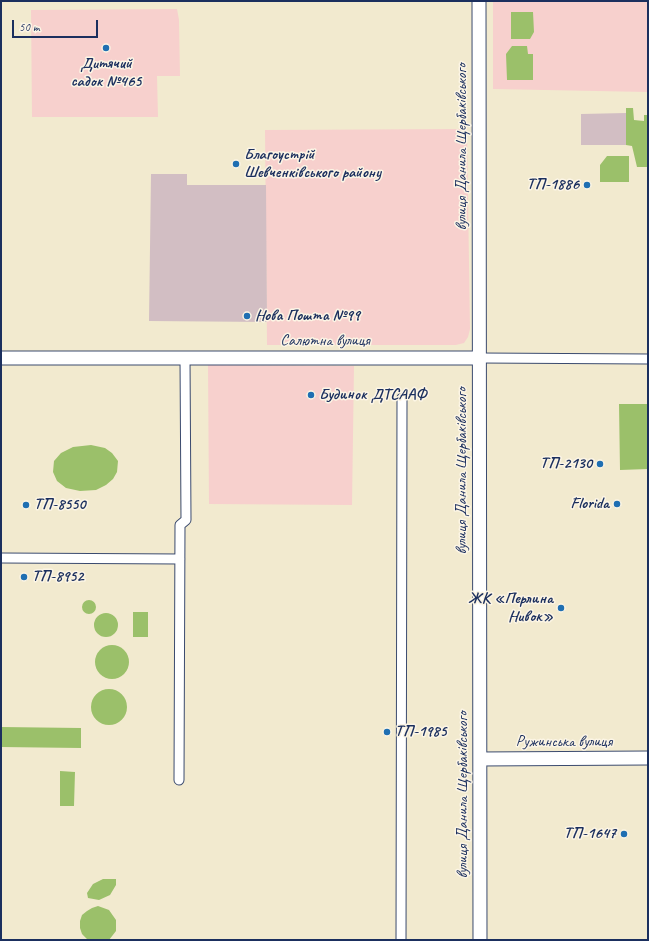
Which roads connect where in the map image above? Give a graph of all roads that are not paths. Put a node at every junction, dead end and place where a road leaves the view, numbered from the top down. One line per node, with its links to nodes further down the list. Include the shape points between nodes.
1 (479, 1): 4 (main road, вулиця Данила Щербаківського)
2 (1, 358): 3 (main road, Салютна вулиця)
3 (185, 358): 4 (main road, Салютна вулиця); 8 (street, via 186,520 180,526)
4 (480, 358): 5 (street, Салютна вулиця); 10 (main road, вулиця Данила Щербаківського)
5 (648, 359)
6 (402, 398): 12 (street)
7 (1, 558): 8 (street)
8 (180, 559): 11 (street)
9 (648, 758): 10 (main road, Ружинська вулиця)
10 (480, 759): 13 (main road, вулиця Данила Щербаківського)
11 (179, 780)
12 (401, 940)
13 (480, 940)

